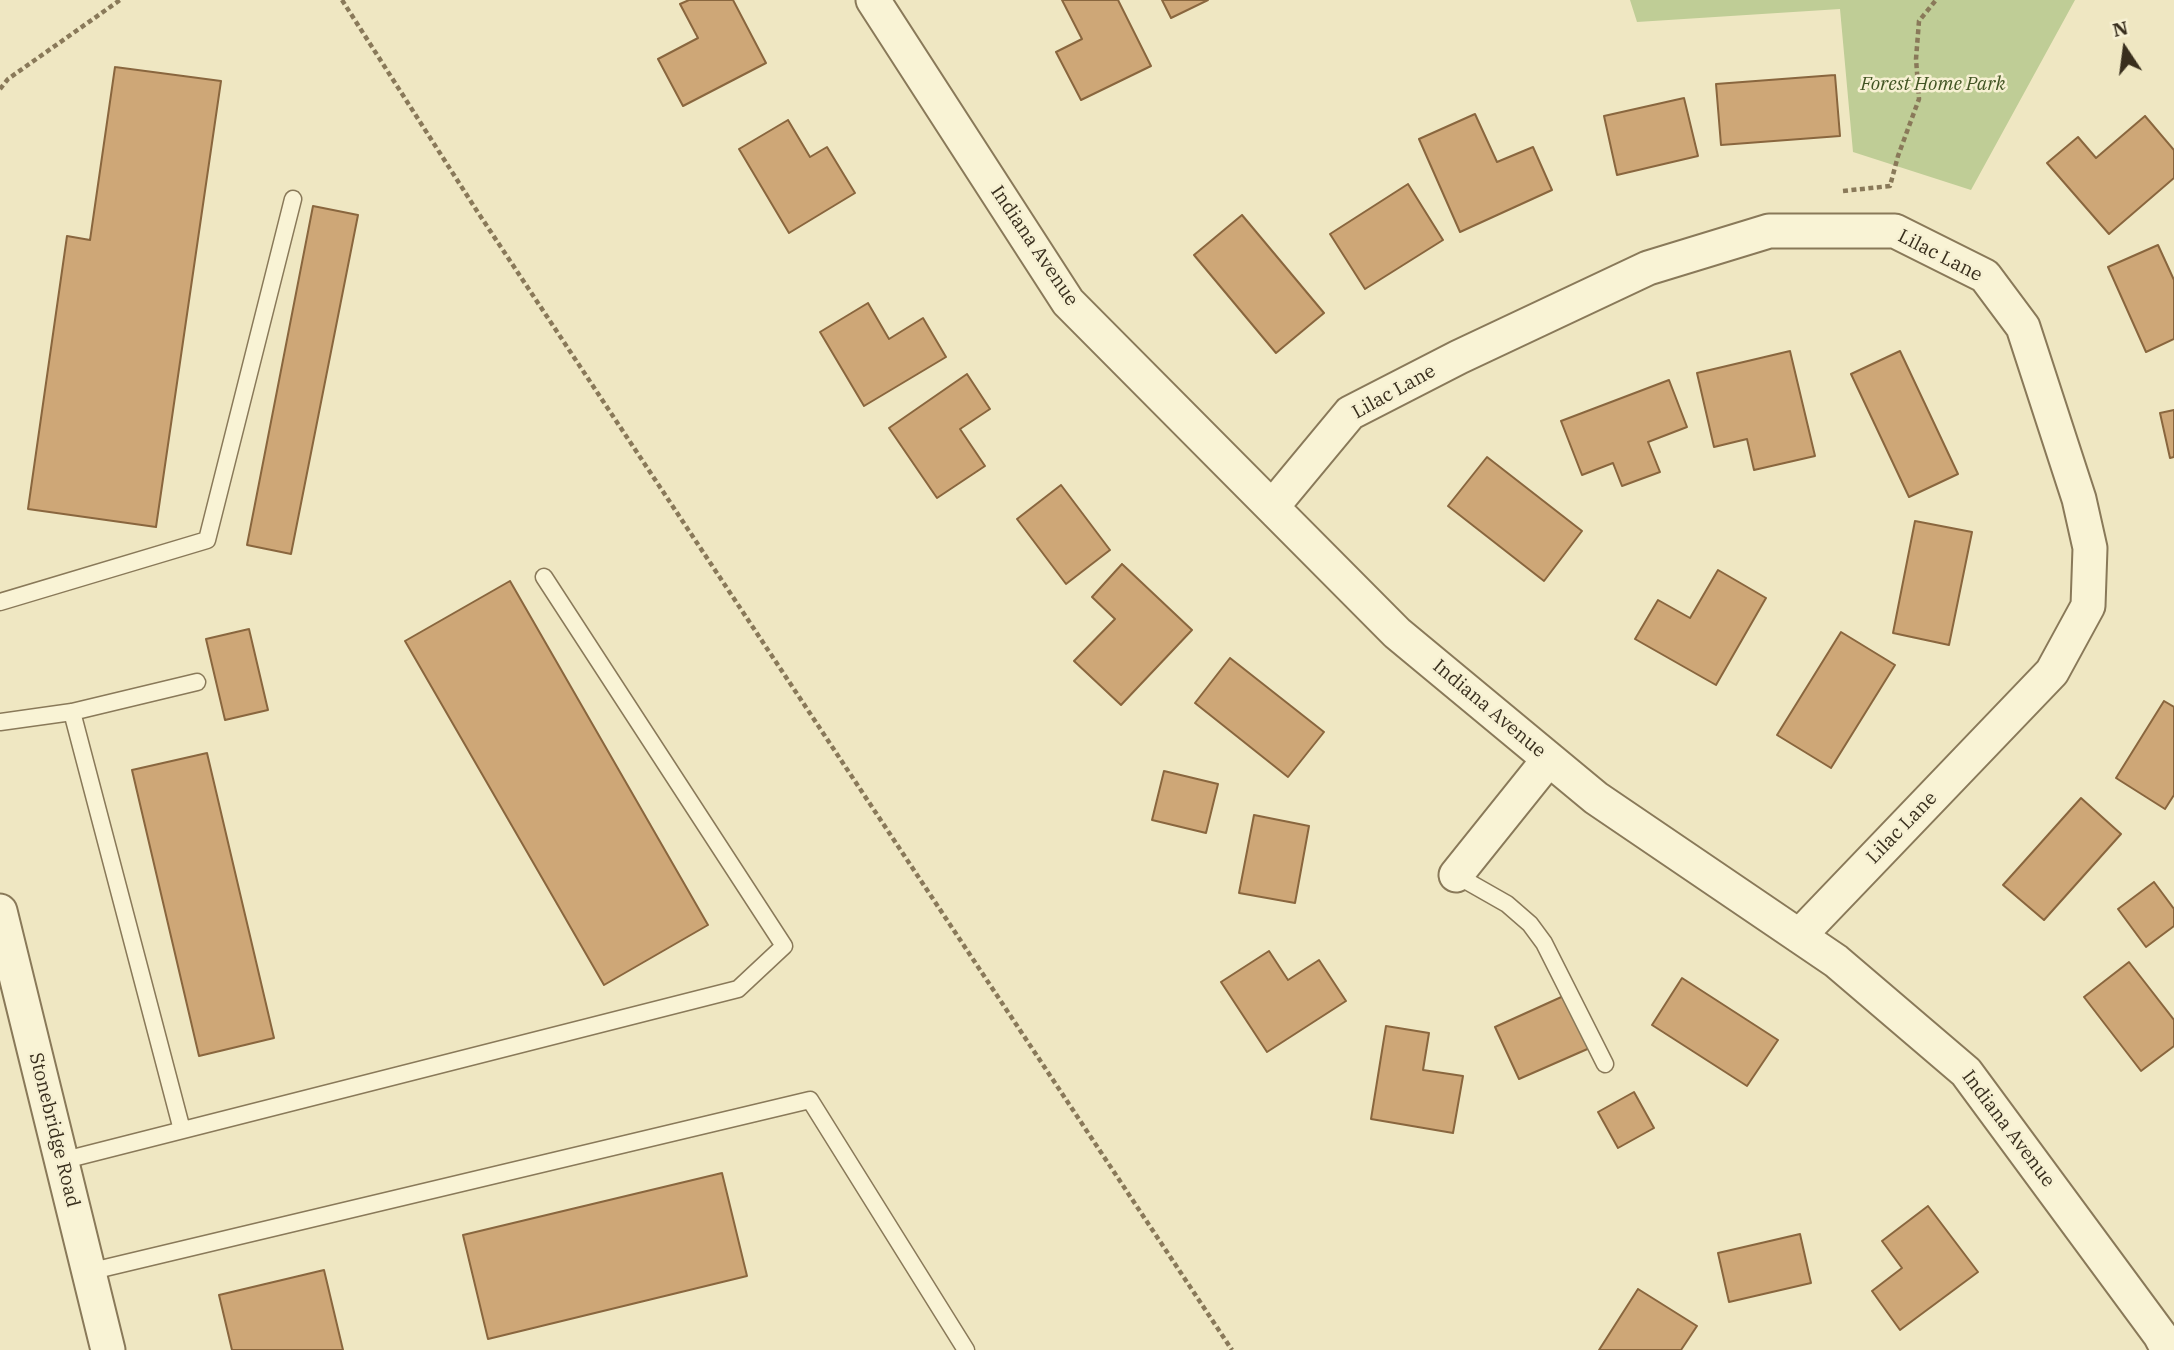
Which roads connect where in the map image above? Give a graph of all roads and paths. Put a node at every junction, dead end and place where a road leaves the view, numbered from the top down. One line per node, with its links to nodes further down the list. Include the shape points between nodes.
1 (120, 0): 5 (path)
2 (342, 0): 25 (path)
3 (873, 0): 8 (street, Indiana Avenue, via 1068,302)
4 (1936, 0): 6 (path, via 1920,21 1919,99 1890,186)
5 (0, 89)
6 (1835, 191)
7 (293, 199): 10 (lane, via 207,540)
8 (1272, 507): 14 (street, Indiana Avenue, via 1397,633); 17 (street, Lilac Lane, via 1350,413 1648,268 1769,231 1895,231 1985,276 2023,327 2078,499 2090,548 2088,606 2052,672)
9 (544, 577): 19 (lane, via 784,946 738,989)
10 (0, 602)
11 (197, 682): 12 (lane)
12 (72, 712): 13 (lane); 19 (lane)
13 (0, 722)
14 (1549, 759): 15 (street); 17 (street, Indiana Avenue, via 1595,798)
15 (1456, 875): 18 (lane, via 1507,904 1530,924)
16 (0, 911): 20 (street, Stonebridge Road)
17 (1800, 936): 22 (street, Indiana Avenue, via 1966,1072)
18 (1605, 1064)
19 (182, 1130): 20 (lane)
20 (61, 1161): 21 (street, Stonebridge Road)
21 (88, 1272): 23 (street, Stonebridge Road); 24 (lane, via 810,1100)
22 (2159, 1340)
23 (107, 1350)
24 (966, 1350)
25 (1232, 1350)

